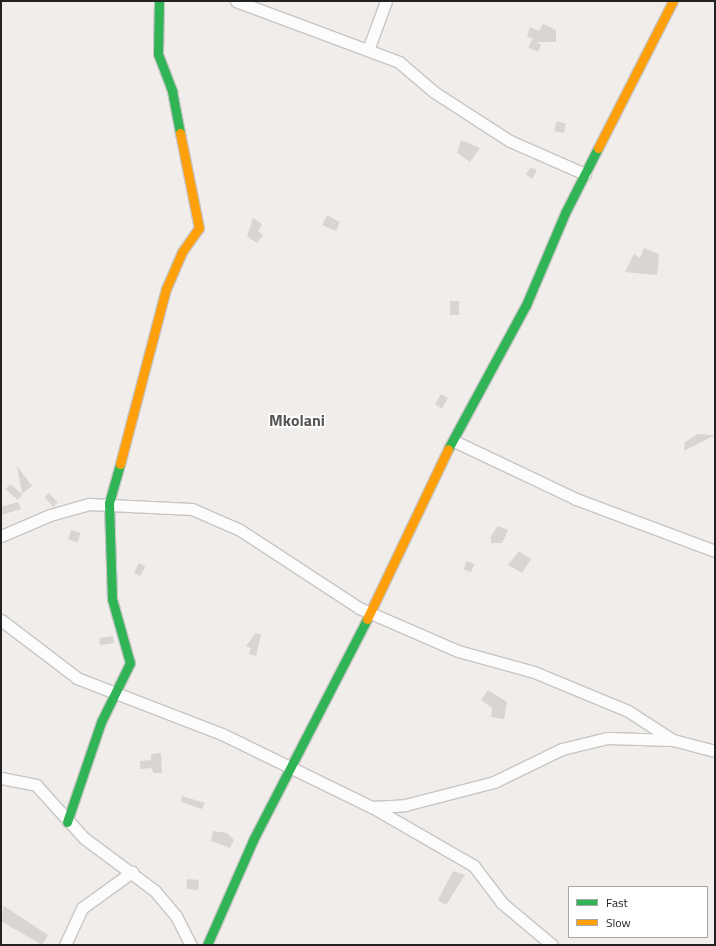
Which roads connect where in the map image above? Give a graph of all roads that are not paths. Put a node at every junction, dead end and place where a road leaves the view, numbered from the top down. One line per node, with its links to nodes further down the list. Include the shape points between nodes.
1 (159, 1): 8 (street, via 158,54 172,90 199,228 182,252 166,289 147,355 143,387)
2 (236, 1): 5 (street)
3 (386, 1): 5 (street)
4 (673, 1): 6 (street)
5 (368, 50): 6 (street, via 406,66 434,92 510,141)
6 (585, 174): 7 (street, via 526,305 470,403)
7 (454, 442): 10 (street, via 576,499); 11 (street)
8 (108, 503): 9 (street, via 66,510); 11 (street, via 192,509 210,515); 13 (street, via 112,599 130,663)
9 (1, 536)
10 (715, 551)
11 (369, 612): 14 (street, via 458,651 534,672 628,711); 16 (street)
12 (1, 620): 13 (street, via 77,678)
13 (116, 693): 16 (street, via 222,734); 19 (street)
14 (673, 740): 15 (street); 18 (street, via 607,738 562,749 494,782 404,804)
15 (715, 751)
16 (292, 767): 18 (street, via 347,798); 23 (street, via 253,840)
17 (1, 778): 19 (street, via 36,786)
18 (372, 807): 24 (street, via 474,866 502,903)
19 (66, 822): 20 (street)
20 (132, 872): 21 (street, via 82,908); 22 (street, via 169,907)
21 (65, 945)
22 (191, 945)
23 (207, 945)
24 (552, 945)

